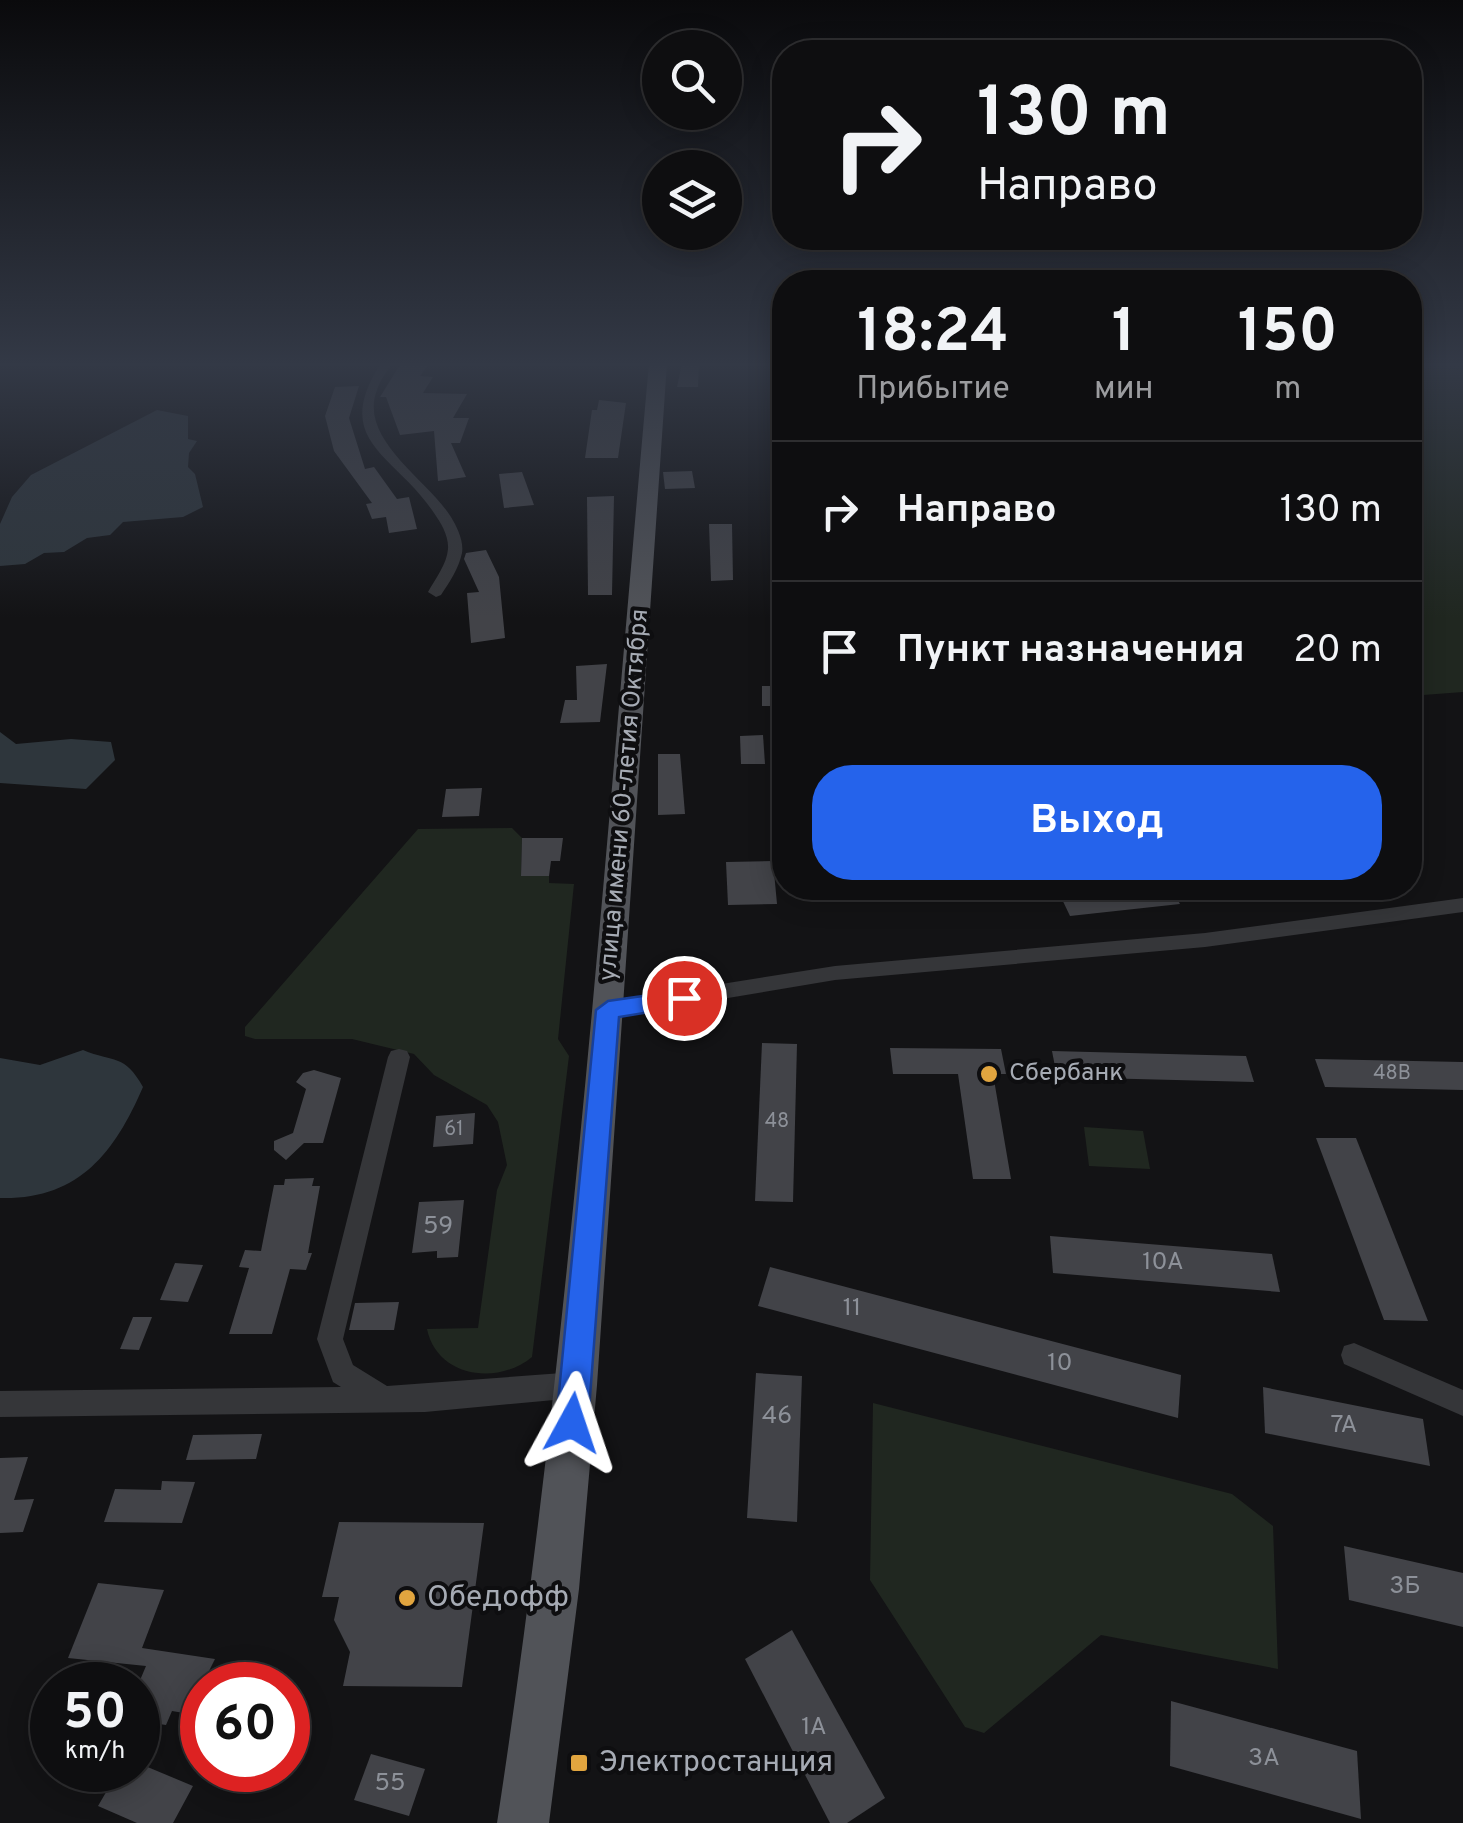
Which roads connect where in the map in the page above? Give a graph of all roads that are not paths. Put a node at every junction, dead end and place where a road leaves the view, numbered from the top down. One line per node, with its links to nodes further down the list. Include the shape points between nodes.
1 (384, 448): 3 (street, via 435,501 449,526 455,550)
2 (651, 448): 5 (main road, улица имени 60-летия Октября)
3 (436, 592)
4 (1463, 905): 5 (street, via 1205,940 835,973)
5 (608, 1010): 8 (main road, улица имени 60-летия Октября)
6 (399, 1057): 9 (street, via 330,1338 342,1373)
7 (1354, 1354): 10 (street)
8 (576, 1385): 9 (street); 12 (main road, улица имени 60-летия Октября)
9 (385, 1399): 11 (street)
10 (1463, 1403)
11 (0, 1404)
12 (523, 1823)

